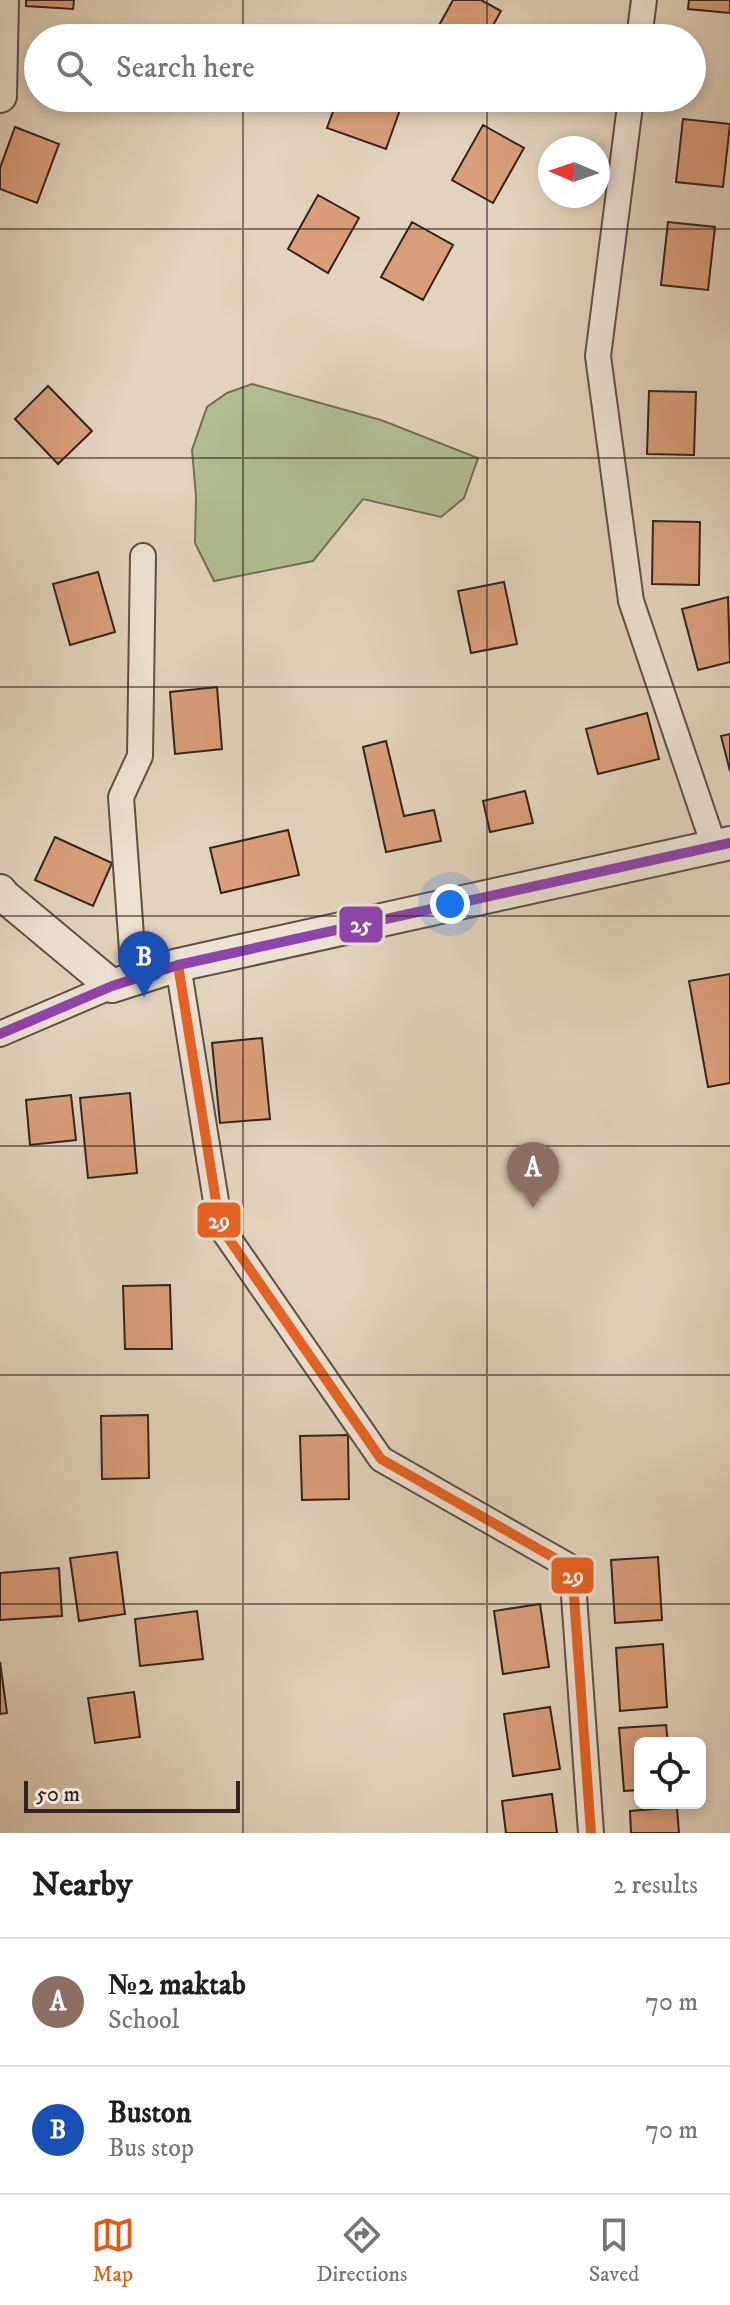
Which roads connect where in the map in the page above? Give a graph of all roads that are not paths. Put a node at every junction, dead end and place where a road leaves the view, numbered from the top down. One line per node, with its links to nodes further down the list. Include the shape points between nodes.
1 (2, 0): 4 (street)
2 (644, 0): 3 (street)
3 (641, 24)
4 (0, 96)
5 (629, 112): 7 (street, via 598,356 631,601)
6 (143, 556): 10 (street, via 140,756 121,797)
7 (722, 844): 9 (street)
8 (0, 891): 10 (street)
9 (178, 965): 10 (street); 12 (street, via 220,1226 381,1459 572,1568)
10 (123, 982): 11 (street)
11 (0, 1034)
12 (591, 1833)

